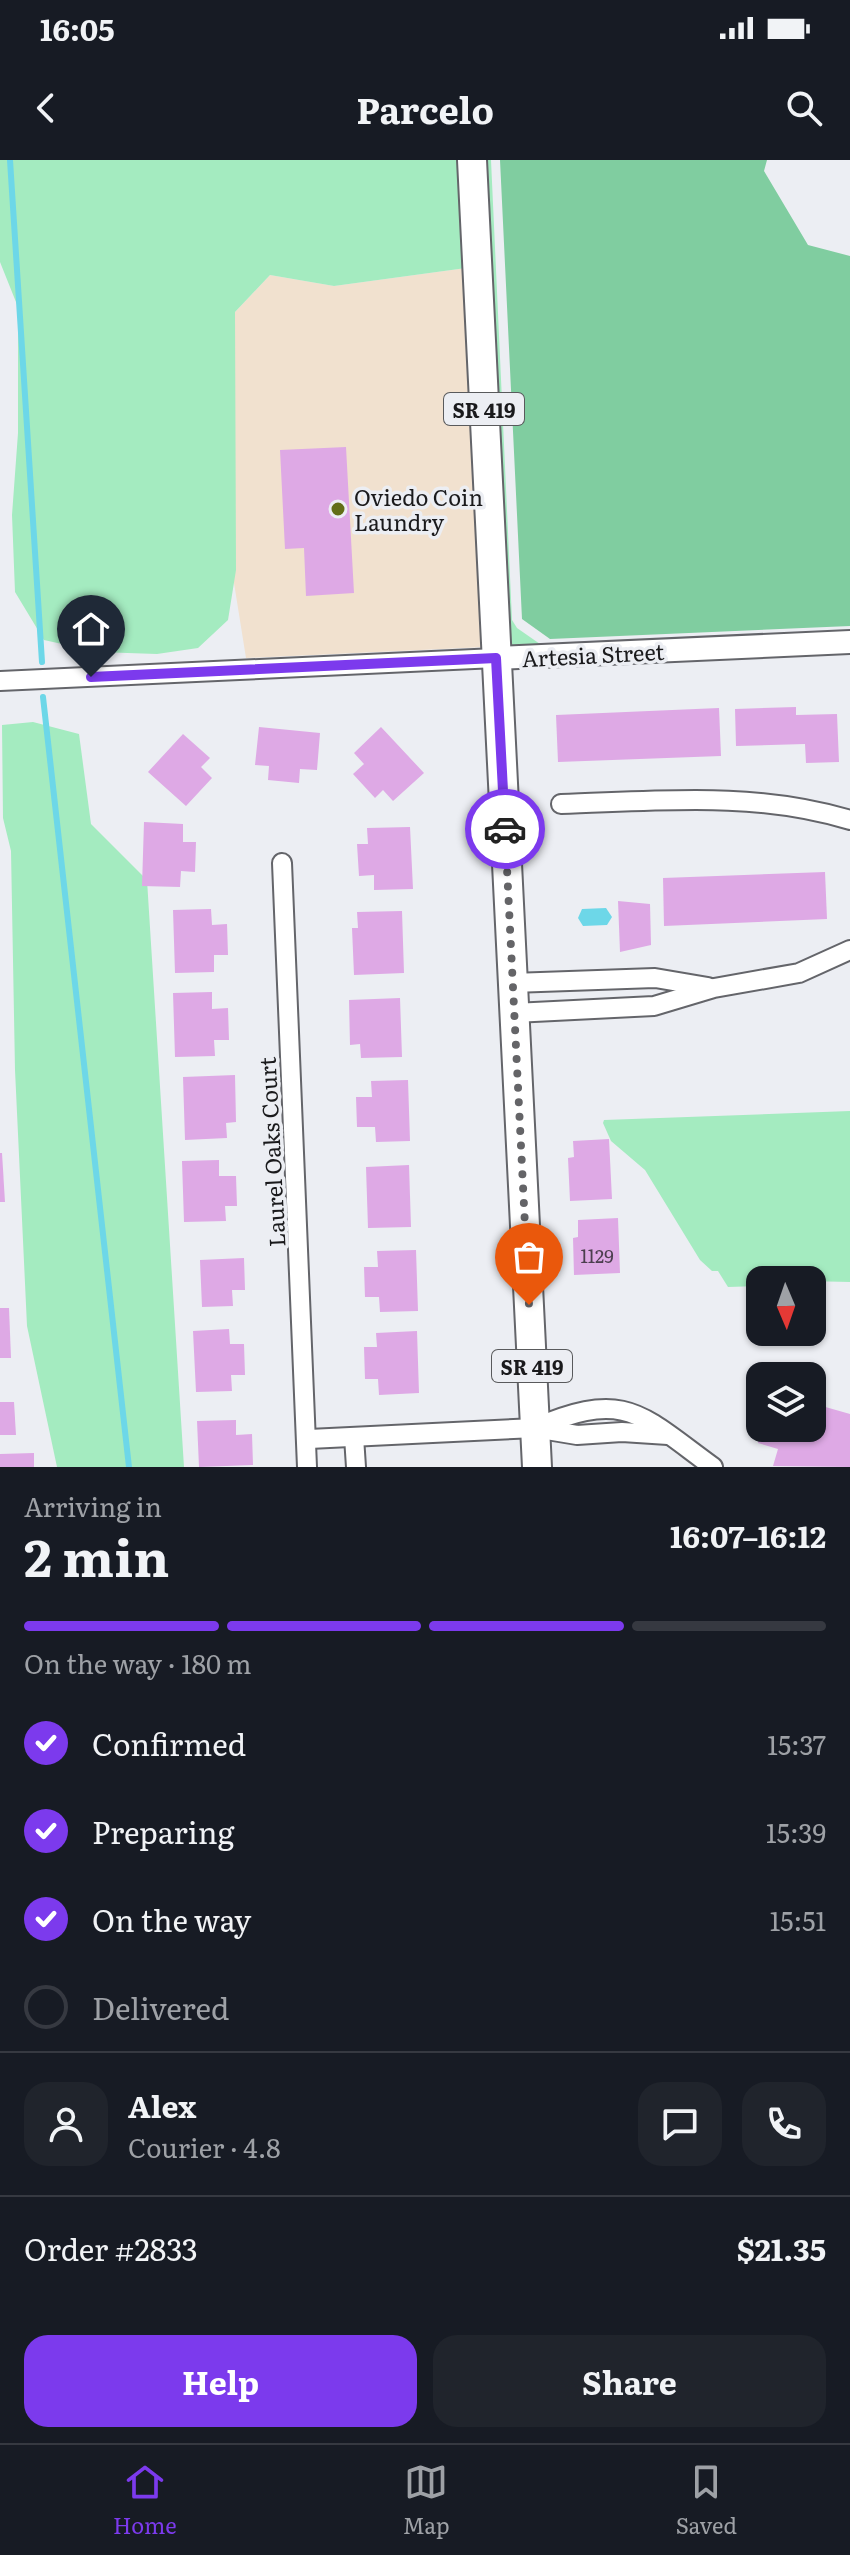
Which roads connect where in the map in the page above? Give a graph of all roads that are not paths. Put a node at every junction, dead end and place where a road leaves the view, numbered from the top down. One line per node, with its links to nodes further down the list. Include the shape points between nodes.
1 (472, 160): 3 (main road, SR 419)
2 (850, 642): 3 (street, Artesia Street)
3 (496, 658): 4 (street, Artesia Street); 9 (main road, SR 419)
4 (0, 681)
5 (561, 804): 6 (street, via 744,799)
6 (850, 820)
7 (282, 863): 14 (street, Laurel Oaks Court)
8 (850, 950): 10 (street, via 799,973)
9 (512, 983): 10 (street, via 655,978); 11 (main road, SR 419)
10 (714, 988): 11 (street, via 654,1006)
11 (514, 1013): 12 (main road, SR 419)
12 (535, 1428): 13 (street); 17 (main road, SR 419); 18 (street, via 577,1435 668,1435)
13 (354, 1437): 14 (street); 16 (street)
14 (309, 1439): 15 (street, Laurel Oaks Court)
15 (307, 1467)
16 (356, 1467)
17 (537, 1467)
18 (713, 1467)

